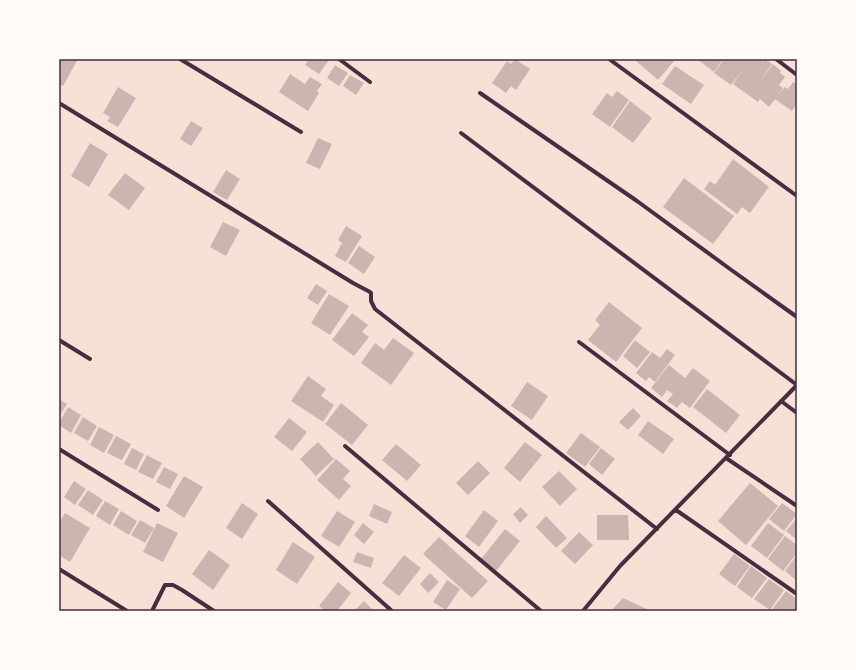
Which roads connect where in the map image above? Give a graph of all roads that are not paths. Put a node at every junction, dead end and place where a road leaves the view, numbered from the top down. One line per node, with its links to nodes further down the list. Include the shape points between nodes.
1 (180, 59): 9 (street)
2 (339, 59): 6 (street)
3 (609, 59): 11 (street)
4 (776, 59): 5 (street)
5 (797, 75)
6 (370, 82)
7 (480, 93): 12 (street, via 637,201)
8 (59, 103): 26 (street, via 370,292 375,309)
9 (301, 132)
10 (460, 133): 16 (street)
11 (797, 196)
12 (797, 317)
13 (59, 340): 15 (street)
14 (579, 342): 21 (street)
15 (90, 358)
16 (797, 385): 17 (street)
17 (781, 401): 18 (street); 21 (street)
18 (797, 413)
19 (345, 446): 33 (street)
20 (59, 450): 24 (street)
21 (728, 456): 23 (street); 25 (street)
22 (268, 501): 32 (street)
23 (797, 506)
24 (158, 510)
25 (676, 510): 26 (street); 28 (street)
26 (657, 529): 34 (street, via 620,566)
27 (59, 569): 29 (street)
28 (797, 594)
29 (127, 611)
30 (152, 611): 31 (street, via 165,585 173,585)
31 (214, 611)
32 (392, 611)
33 (541, 611)
34 (583, 611)

